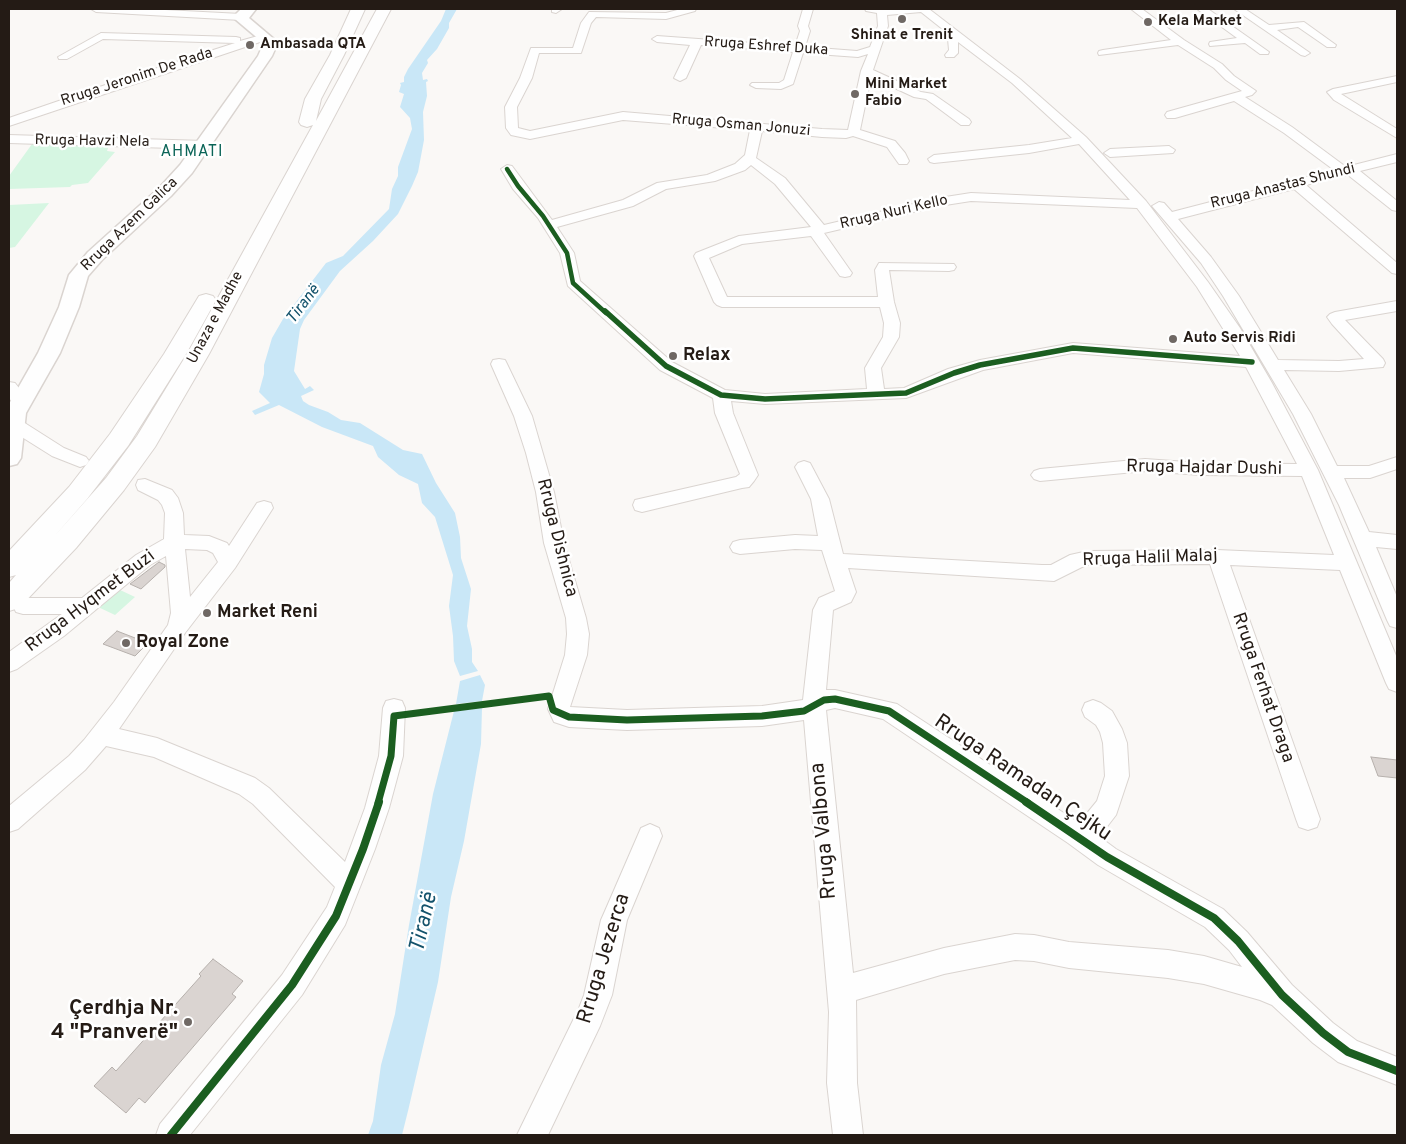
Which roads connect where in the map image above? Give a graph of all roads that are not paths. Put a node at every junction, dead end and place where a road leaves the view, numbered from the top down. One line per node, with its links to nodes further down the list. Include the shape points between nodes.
1 (96, 9): 2 (street)
2 (112, 9): 15 (street)
3 (358, 9): 43 (highway, via 313,99)
4 (370, 9): 43 (highway, Unaza e Madhe)
5 (384, 9): 43 (highway, Unaza e Madhe)
6 (397, 9): 43 (highway, via 347,89)
7 (691, 9): 16 (street, via 666,16)
8 (808, 9): 30 (street)
9 (869, 9): 17 (street)
10 (924, 9): 19 (street); 22 (street)
11 (940, 9): 53 (street, via 1048,94)
12 (1136, 9): 27 (street)
13 (1202, 9): 25 (street)
14 (1239, 9): 21 (street)
15 (180, 11): 18 (street)
16 (593, 11): 46 (street, Rruga Osman Jonuzi, via 577,51 535,50 526,78 511,107 512,128 519,133 534,134 623,116)
17 (882, 12): 19 (street); 20 (street)
18 (245, 13): 23 (main road)
19 (900, 13): 20 (street)
20 (882, 26): 31 (street)
21 (1267, 28): 29 (street, via 1300,24); 33 (street)
22 (957, 34): 34 (street, via 953,39 954,52); 50 (street)
23 (258, 39): 35 (street, via 101,36); 44 (street, Rruga Jeronim De Rada); 51 (main road, Rruga Azem Galica, via 270,43 265,56)
24 (657, 39): 26 (street, Rruga Eshref Duka)
25 (1247, 40): 28 (street); 32 (street)
26 (697, 42): 30 (street, Rruga Eshref Duka); 38 (street)
27 (1180, 42): 36 (street, via 1103,53); 41 (street, via 1218,66 1250,92)
28 (1214, 44)
29 (1331, 44)
30 (799, 50): 31 (street, Rruga Eshref Duka, via 858,54); 40 (street, via 787,84)
31 (874, 50): 37 (street)
32 (1264, 52)
33 (1305, 53)
34 (950, 55)
35 (63, 57)
36 (1110, 59)
37 (867, 70): 45 (street, via 918,96 929,96); 47 (street)
38 (680, 78)
39 (1396, 81): 48 (street, via 1333,92)
40 (756, 84)
41 (1236, 96): 42 (street); 60 (street)
42 (1171, 114)
43 (315, 121): 97 (highway, Unaza e Madhe, via 289,157 175,354 119,440 78,493); 99 (highway, Unaza e Madhe, via 198,354 146,441 115,484)
44 (9, 122)
45 (965, 122)
46 (757, 126): 47 (street, Rruga Osman Jonuzi, via 836,134); 54 (street)
47 (854, 132): 56 (street, via 890,144)
48 (1397, 134)
49 (9, 139): 51 (street, Rruga Havzi Nela)
50 (1082, 140): 55 (street); 62 (street)
51 (205, 145): 78 (main road, Rruga Azem Galica, via 173,184 83,269 50,353)
52 (1169, 150): 53 (street)
53 (1110, 152): 58 (street)
54 (750, 159): 65 (street, via 740,167 710,178 662,186 628,203); 66 (street, via 780,181)
55 (934, 159)
56 (903, 161)
57 (1394, 162): 60 (street, Rruga Anastas Shundi)
58 (1123, 166)
59 (507, 169): 65 (street)
60 (1347, 171): 61 (street, Rruga Anastas Shundi); 63 (street)
61 (1296, 184): 64 (street, Rruga Anastas Shundi); 68 (street)
62 (1147, 201): 64 (street); 66 (street, Rruga Nuri Kello, via 971,197); 72 (street)
63 (1397, 207)
64 (1169, 217): 74 (street, via 1206,260)
65 (548, 225): 76 (street, via 566,253 572,279 579,289 666,366)
66 (818, 230): 69 (street); 70 (street, Rruga Nuri Kello, via 739,240 701,256 722,302)
67 (949, 267): 70 (street, via 884,266)
68 (1397, 270)
69 (845, 273)
70 (886, 302): 77 (street, via 892,323 891,337 873,368)
71 (1397, 306): 74 (street, via 1335,317 1377,363)
72 (1252, 362): 77 (street, via 1072,348 980,365 906,393); 83 (street)
73 (499, 364): 108 (street, Rruga Dishnica, via 523,416 535,454 554,544 576,618 576,654 561,698)
74 (1273, 365): 84 (street)
75 (9, 387): 78 (street)
76 (721, 395): 77 (street, via 765,399); 87 (street, via 724,413 748,477 742,482)
77 (876, 395)
78 (15, 413): 79 (main road); 80 (street, via 58,452)
79 (9, 458)
80 (80, 461)
81 (1397, 463): 84 (street, via 1370,472)
82 (804, 467): 93 (street, Rruga Valbona, via 820,499)
83 (1309, 470): 85 (street, Rruga Hajdar Dushi, via 1145,465); 96 (street)
84 (1333, 472): 89 (street)
85 (1040, 475)
86 (145, 485): 90 (street, via 165,495 171,503)
87 (642, 505)
88 (264, 508): 95 (street)
89 (1363, 539): 91 (street); 101 (street)
90 (174, 542): 95 (street, via 209,542 220,548); 98 (street); 100 (street, Rruga Hyqmet Buzi, via 143,560)
91 (1397, 542)
92 (740, 547): 93 (street, via 786,542)
93 (832, 552): 94 (street, Rruga Halil Malaj, via 847,561 1042,573 1054,573 1077,560 1088,558); 105 (street, Rruga Valbona, via 846,592 826,604 823,610)
94 (1217, 557): 96 (street, Rruga Halil Malaj); 110 (street, Rruga Ferhat Draga)
95 (228, 563): 98 (street, via 212,552 198,554); 102 (street)
96 (1348, 563): 104 (street)
97 (9, 567)
98 (177, 569): 102 (street, via 182,613)
99 (16, 603): 100 (street)
100 (86, 606): 103 (street, Rruga Hyqmet Buzi)
101 (1397, 620)
102 (178, 628): 109 (street)
103 (9, 662)
104 (1397, 684)
105 (814, 707): 108 (street, Rruga Ramadan Çejku, via 762,716 627,720); 112 (street, Rruga Ramadan Çejku, via 824,700 835,699 897,714); 115 (street, Rruga Valbona)
106 (394, 708): 114 (street, via 391,756 377,808)
107 (1093, 710): 112 (street, via 1104,718 1110,728 1115,743 1117,776 1106,807 1097,820)
108 (562, 715)
109 (101, 735): 111 (street, via 77,763); 114 (street, via 157,748 247,786)
110 (1308, 819)
111 (9, 821)
112 (1077, 835): 116 (street, Rruga Ramadan Çejku, via 1107,857 1214,918 1238,941)
113 (650, 836): 119 (street, Rruga Jezerca, via 614,920 598,995 590,1016)
114 (349, 883): 118 (street, via 336,916 292,985)
115 (841, 990): 116 (street, via 944,961 1015,947 1204,970); 120 (street, Rruga Valbona, via 842,1083)
116 (1282, 995): 117 (street, Rruga Ramadan Çejku, via 1348,1052)
117 (1397, 1071)
118 (171, 1135)
119 (532, 1135)
120 (848, 1135)

